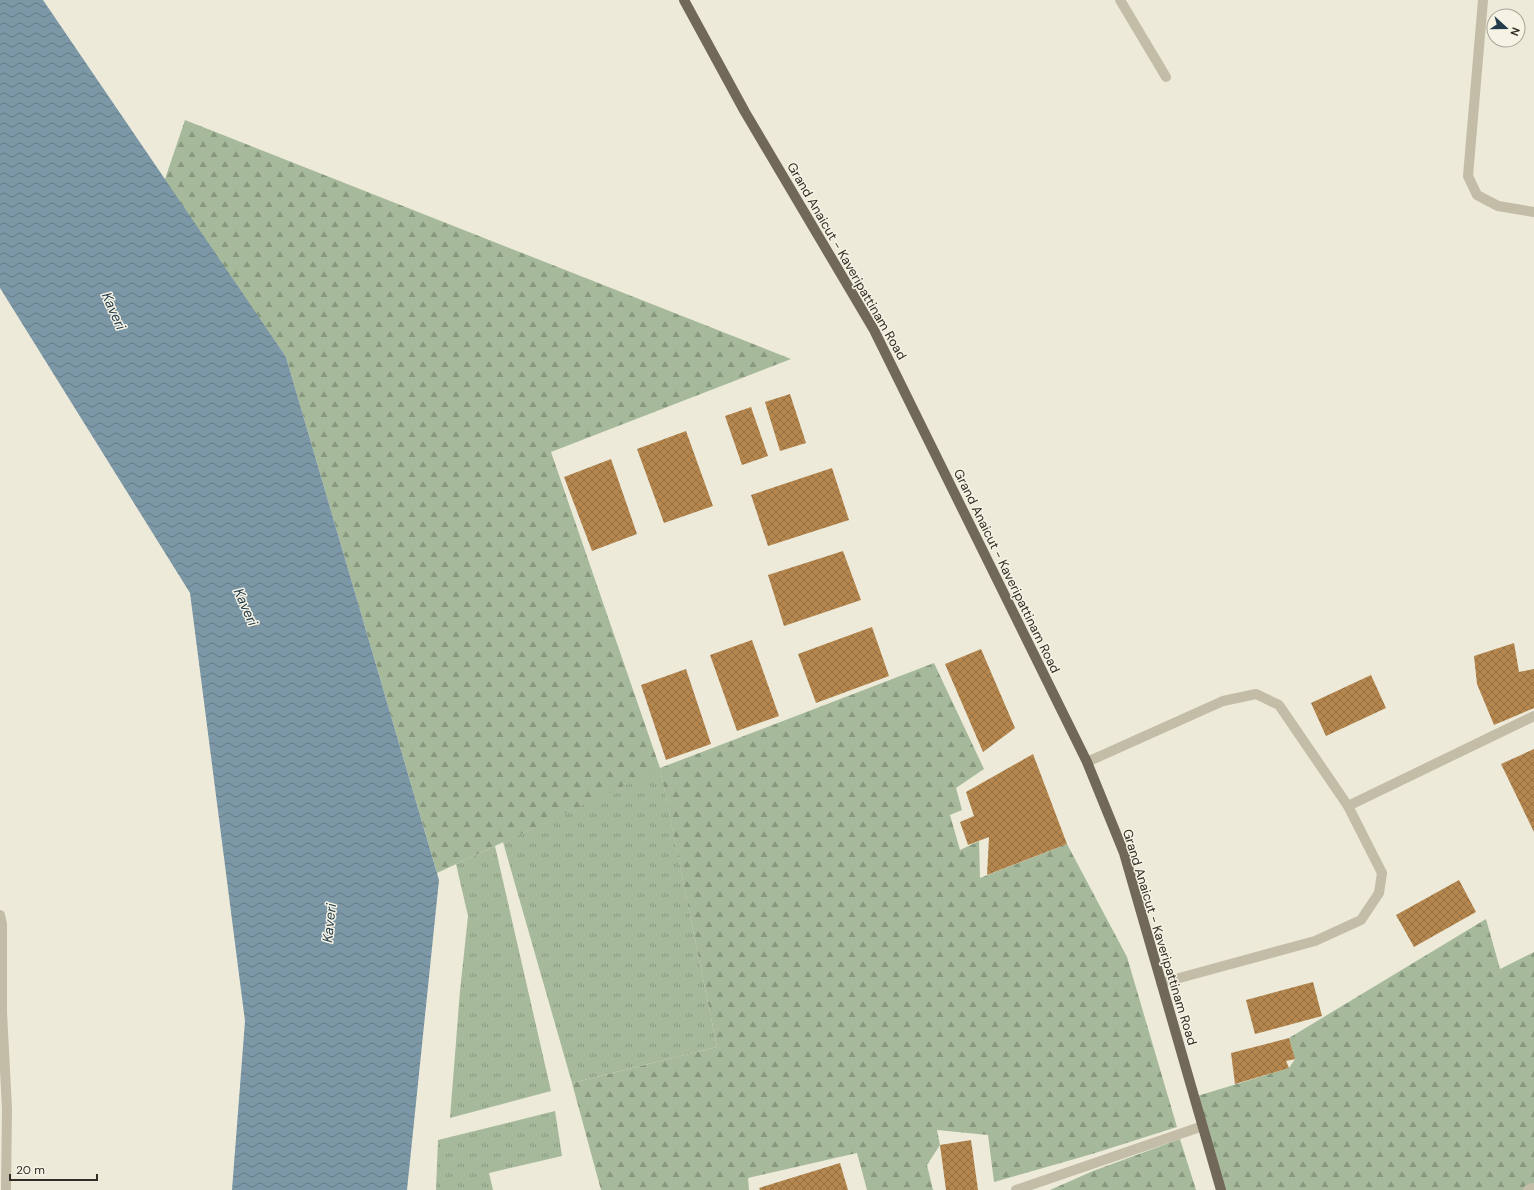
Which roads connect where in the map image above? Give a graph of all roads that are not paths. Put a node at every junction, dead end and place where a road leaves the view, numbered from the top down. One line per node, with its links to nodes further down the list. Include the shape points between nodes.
1 (684, 0): 7 (main road, Grand Anaicut - Kaveripattinam Road, via 746,112 874,330)
2 (1120, 0): 4 (street)
3 (1483, 0): 5 (street, via 1468,176 1477,195 1498,206)
4 (1166, 77)
5 (1534, 212)
6 (1534, 716): 8 (street)
7 (1087, 762): 8 (street, via 1223,701 1256,694 1279,705); 10 (main road, Grand Anaicut - Kaveripattinam Road, via 1124,853)
8 (1348, 806): 10 (street, via 1382,873 1379,893 1361,920 1315,941)
9 (0, 914): 11 (street)
10 (1161, 983): 12 (main road, Grand Anaicut - Kaveripattinam Road)
11 (1, 1012): 13 (street, via 6,1109)
12 (1203, 1126): 14 (street); 15 (main road, Grand Anaicut - Kaveripattinam Road)
13 (6, 1190)
14 (1016, 1190)
15 (1221, 1190)

